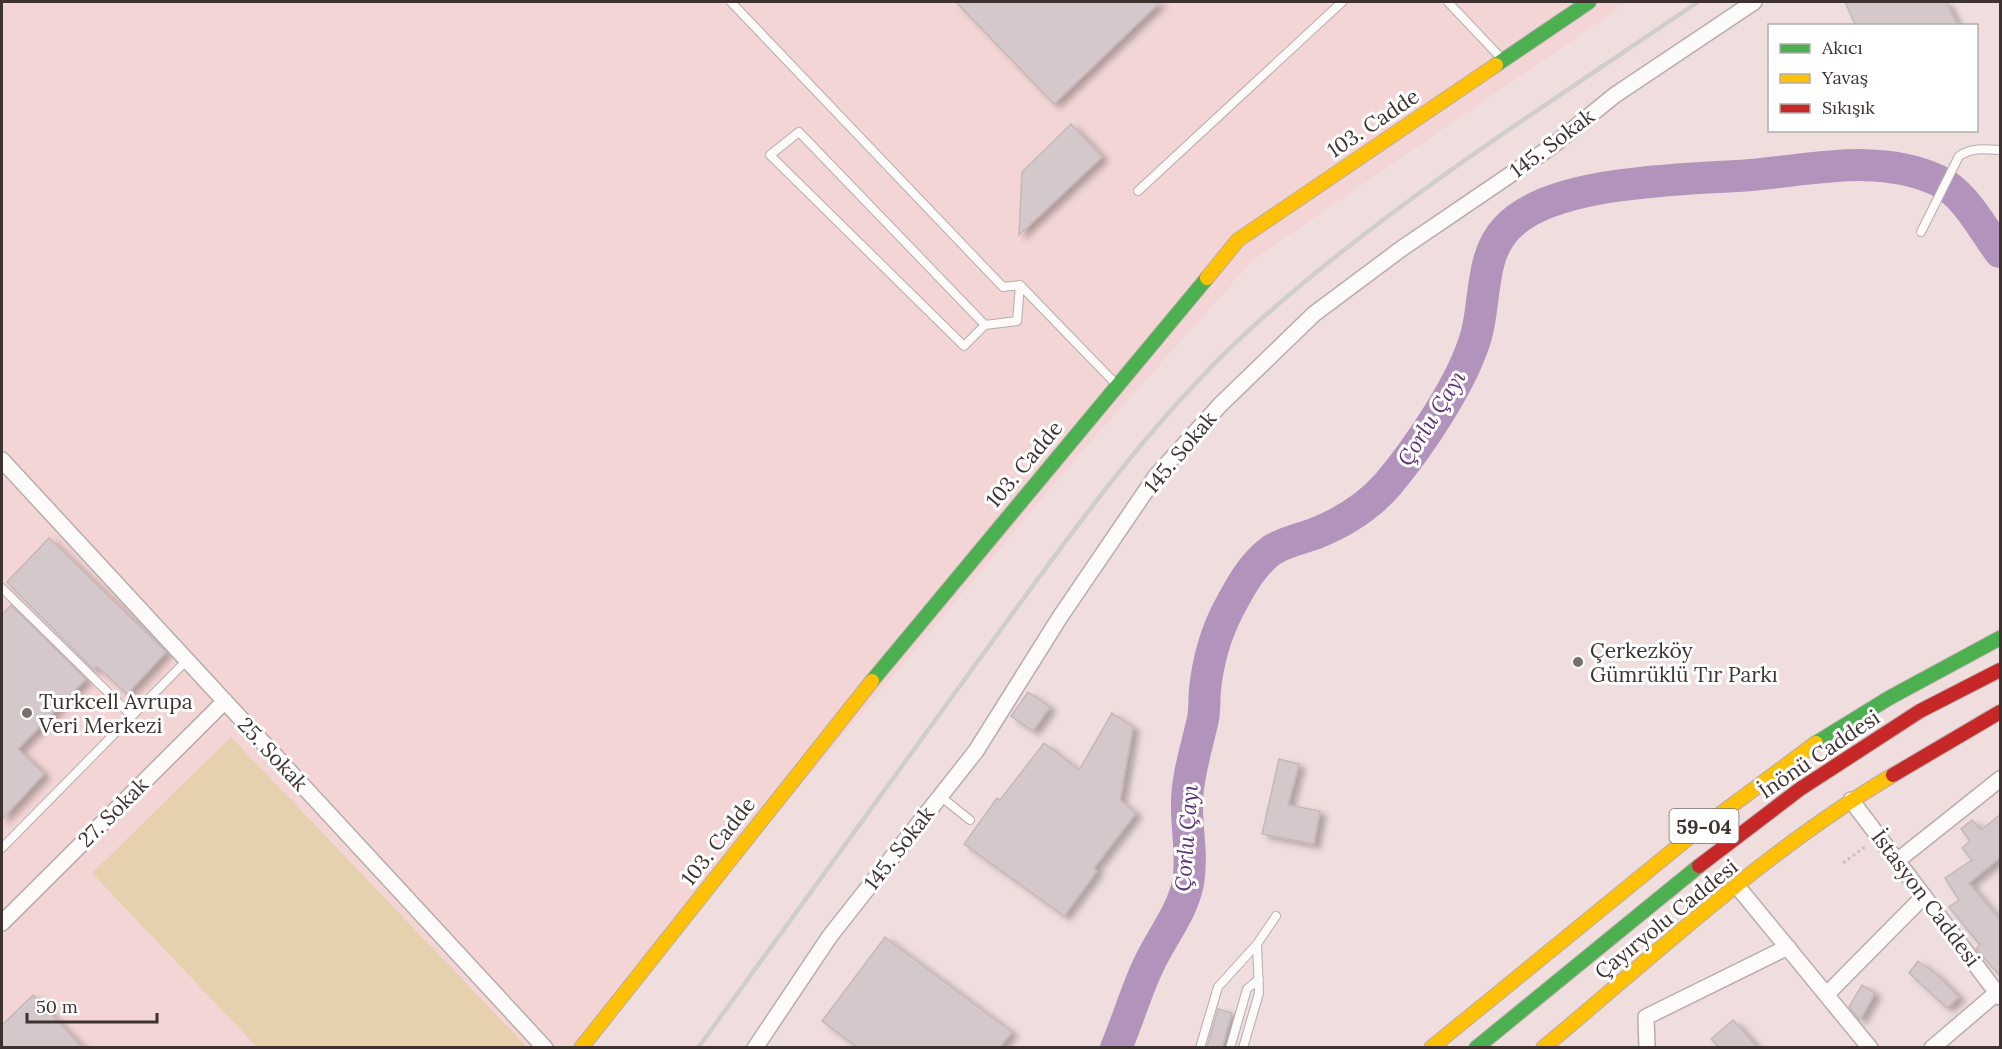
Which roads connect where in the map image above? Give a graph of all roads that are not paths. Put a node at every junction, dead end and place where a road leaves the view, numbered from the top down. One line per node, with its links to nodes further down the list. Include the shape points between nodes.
1 (731, 2): 10 (lane, via 1003,287)
2 (1342, 2): 8 (lane)
3 (1448, 2): 6 (lane)
4 (1589, 2): 6 (street, 103. Cadde)
5 (1754, 2): 22 (street, 145. Sokak, via 1615,95 1551,147 1401,249 1314,314 1156,476 1060,617 976,751)
6 (1503, 60): 12 (street, 103. Cadde, via 1238,240)
7 (2001, 150): 9 (lane, via 1966,151 1959,156)
8 (1138, 191)
9 (1921, 232)
10 (1020, 285): 11 (lane, via 1017,321); 12 (lane)
11 (985, 325): 11 (lane, via 799,132 770,155 963,346)
12 (1117, 386): 37 (street, 103. Cadde, via 910,633)
13 (2, 460): 16 (street, 25. Sokak)
14 (2, 588): 20 (lane)
15 (2001, 638): 42 (street, 59-04, via 1906,686 1783,766)
16 (187, 660): 18 (street, 25. Sokak); 20 (lane)
17 (2001, 670): 43 (street, İnönü Caddesi / 59-04, via 1920,711 1800,789)
18 (225, 701): 30 (street, 27. Sokak); 36 (street, 25. Sokak)
19 (2001, 712): 23 (street, Çayıryolu Caddesi)
20 (132, 716): 25 (lane)
21 (2001, 779): 26 (street)
22 (940, 796): 24 (lane); 38 (street, 145. Sokak, via 830,936)
23 (1851, 800): 26 (street, İstasyon Caddesi); 27 (street, Çayıryolu Caddesi)
24 (970, 820)
25 (2, 848)
26 (1897, 861): 28 (street, İstasyon Caddesi)
27 (1737, 886): 32 (street); 44 (street, Çayıryolu Caddesi)
28 (1924, 896): 34 (street); 35 (street, İstasyon Caddesi)
29 (1276, 916): 31 (lane)
30 (2, 923)
31 (1257, 944): 33 (lane); 39 (lane, via 1218,987)
32 (1788, 947): 34 (street); 45 (street, via 1646,1017)
33 (1259, 979): 40 (lane, via 1246,989); 41 (lane, via 1259,993)
34 (1828, 993): 46 (street)
35 (1999, 993): 47 (street)
36 (545, 1047)
37 (581, 1047)
38 (755, 1047)
39 (1200, 1047)
40 (1230, 1047)
41 (1243, 1047)
42 (1431, 1047)
43 (1476, 1047)
44 (1543, 1047)
45 (1647, 1047)
46 (1870, 1047)
47 (1932, 1047)

